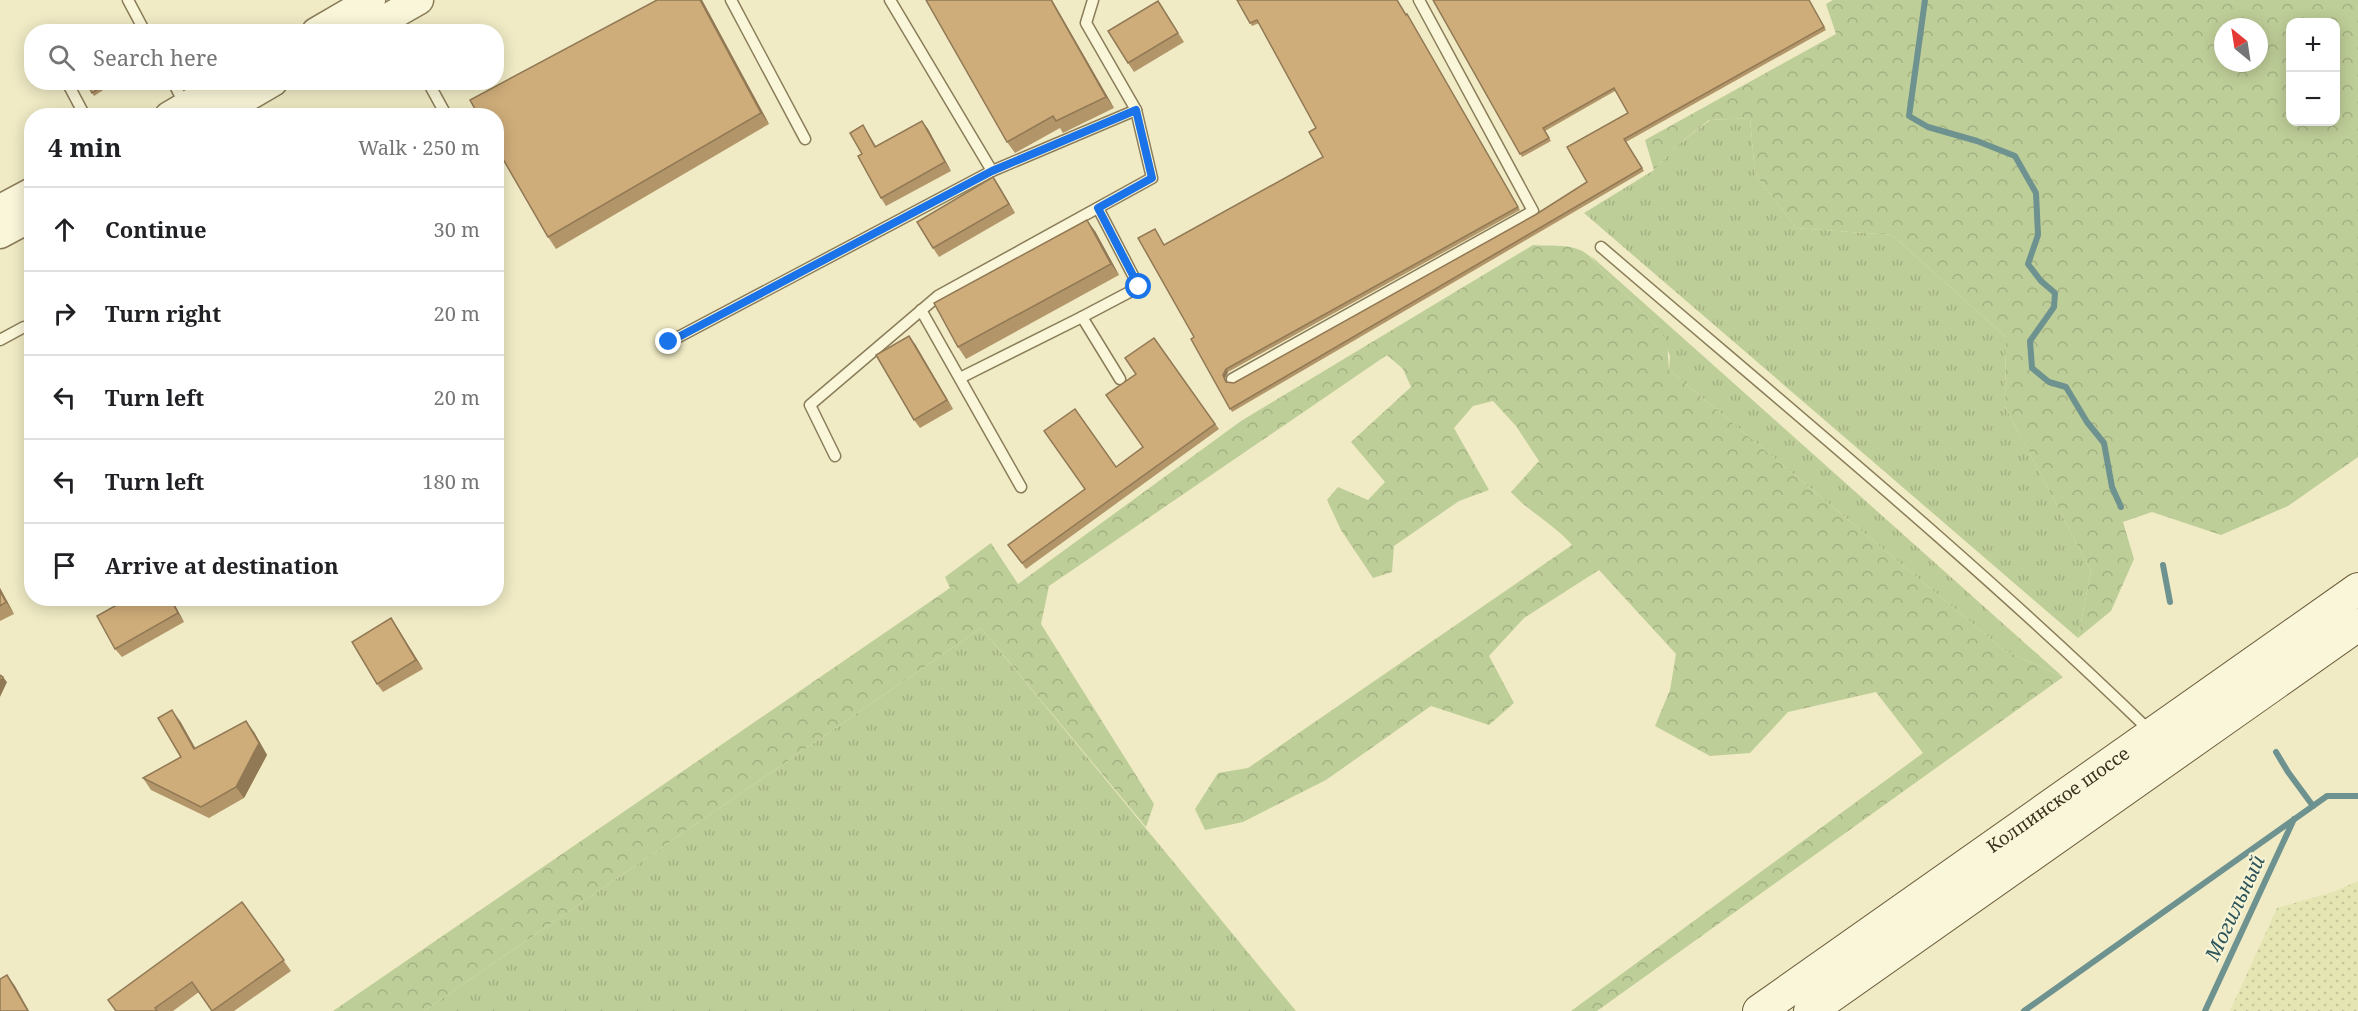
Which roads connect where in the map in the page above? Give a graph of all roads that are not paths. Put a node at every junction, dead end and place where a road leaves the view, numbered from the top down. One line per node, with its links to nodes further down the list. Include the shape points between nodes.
1 (128, 0): 8 (lane)
2 (419, 0): 7 (street)
3 (731, 0): 20 (lane)
4 (890, 0): 21 (lane)
5 (1093, 0): 19 (lane, via 1086,23)
6 (1419, 0): 35 (lane, via 1533,211)
7 (384, 12): 9 (street); 10 (street)
8 (141, 24)
9 (343, 24)
10 (371, 24)
11 (71, 90): 16 (lane)
12 (211, 90): 15 (street)
13 (259, 90): 17 (street)
14 (432, 90): 18 (lane)
15 (180, 105)
16 (81, 108)
17 (229, 108)
18 (442, 108)
19 (1136, 110): 21 (lane); 23 (lane, via 1152,178)
20 (805, 138)
21 (992, 171): 32 (lane)
22 (24, 196): 24 (street)
23 (1098, 208): 28 (lane, via 938,296); 29 (lane, via 1139,287)
24 (0, 209)
25 (24, 221): 26 (street)
26 (0, 234)
27 (1601, 247): 40 (lane, via 1961,557)
28 (921, 310): 33 (lane); 36 (lane, via 810,405)
29 (1082, 317): 33 (lane); 34 (lane)
30 (24, 327): 31 (lane)
31 (0, 340)
32 (669, 342)
33 (960, 378): 37 (lane)
34 (1120, 379)
35 (1232, 379)
36 (835, 456)
37 (1021, 487)
38 (2358, 589): 40 (main road, Колпинское шоссе)
39 (2358, 625): 42 (main road, Колпинское шоссе)
40 (2152, 733): 41 (main road, Колпинское шоссе)
41 (1759, 1011)
42 (1810, 1011)

